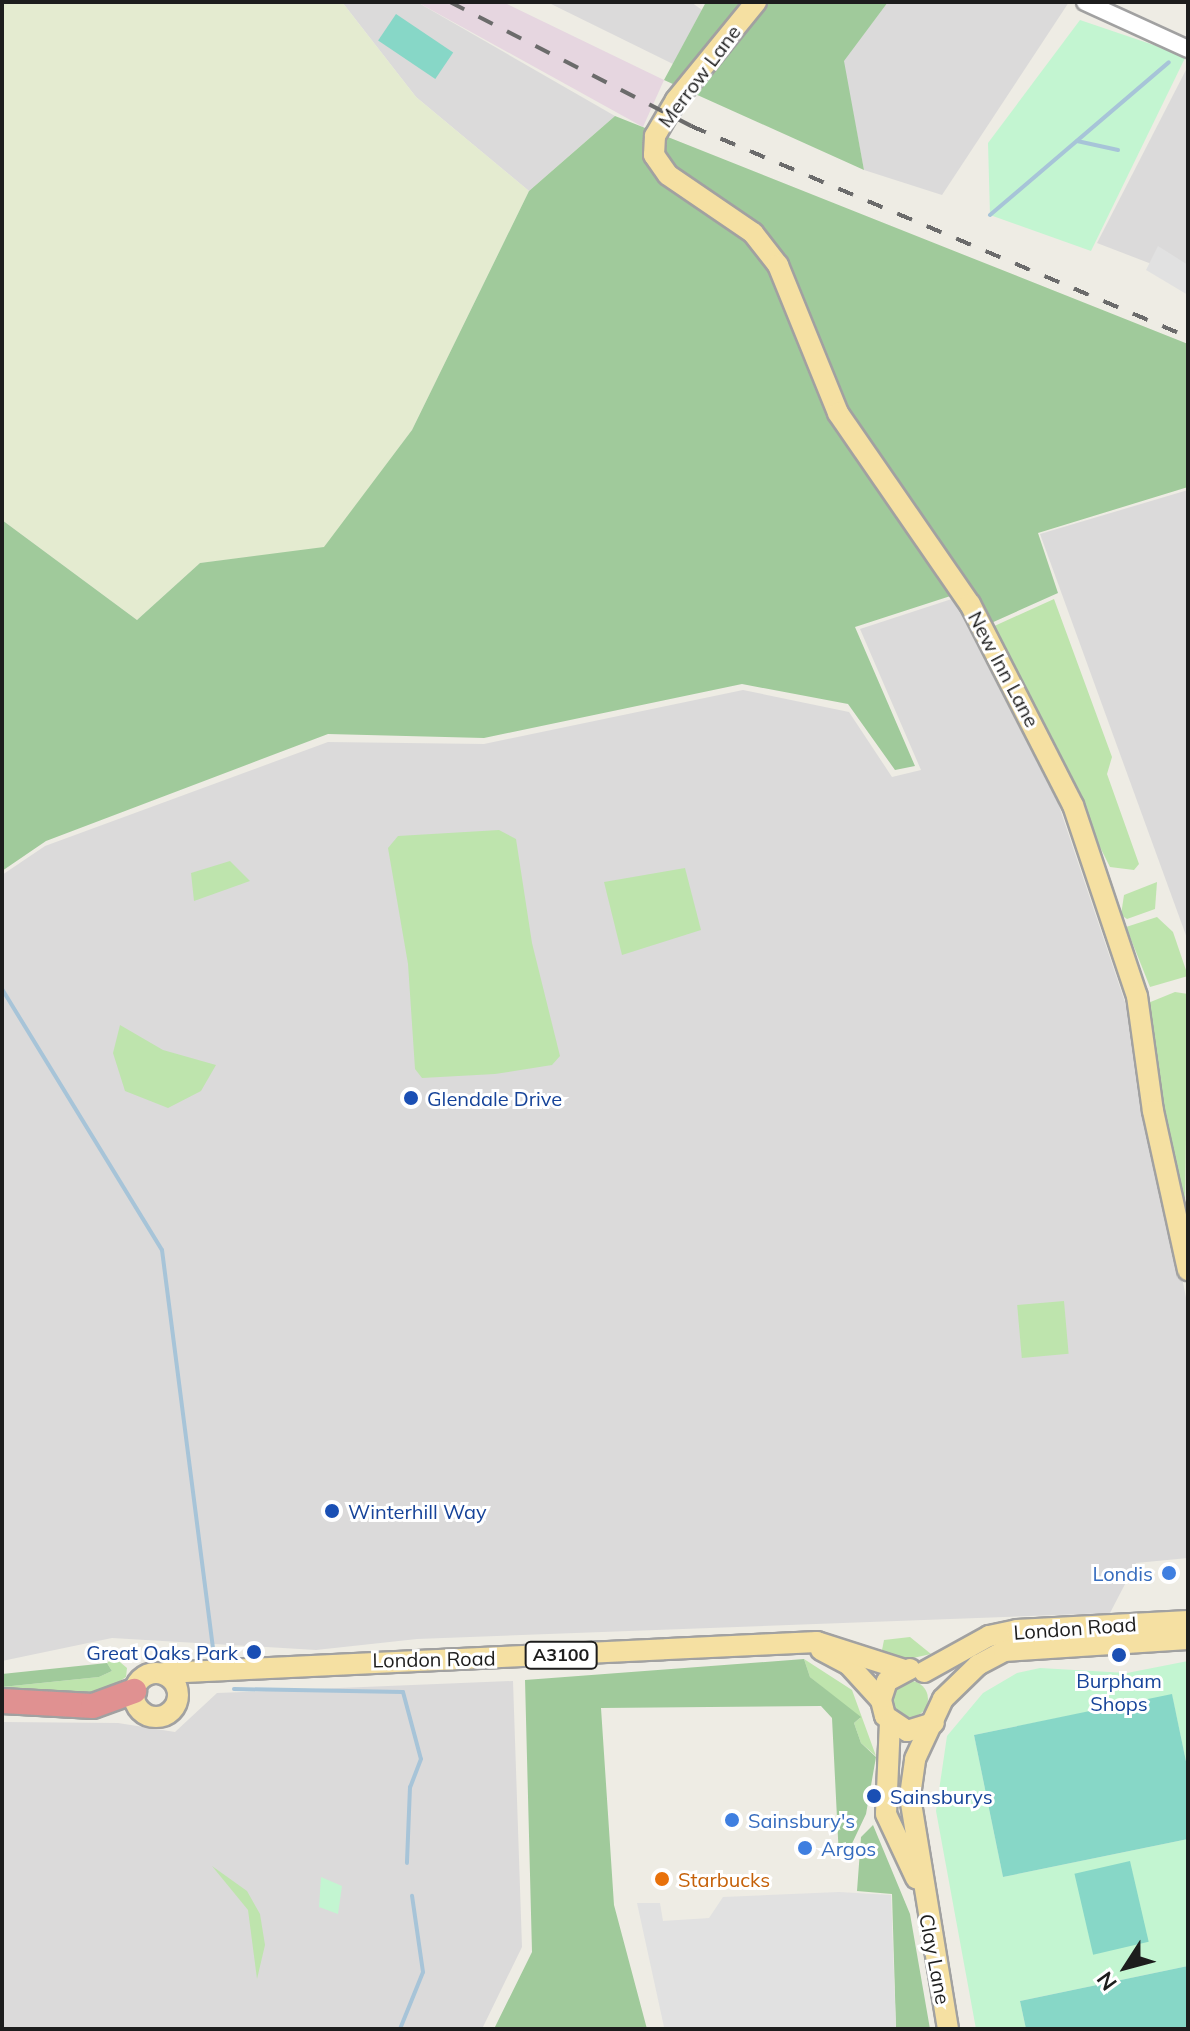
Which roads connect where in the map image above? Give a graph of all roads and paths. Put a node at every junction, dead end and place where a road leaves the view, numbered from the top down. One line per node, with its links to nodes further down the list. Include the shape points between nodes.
1 (756, 2): 4 (main road, Merrow Lane, via 676,100 655,136)
2 (1085, 2): 3 (street)
3 (1188, 49)
4 (654, 155): 5 (main road, New Inn Lane, via 668,175 753,233 778,265 838,413 970,604 1073,805 1137,996 1153,1111)
5 (1188, 1270)
6 (1188, 1621): 10 (main road, London Road, via 1017,1630)
7 (1188, 1639): 14 (main road, London Road, via 1030,1646 995,1655)
8 (798, 1644): 9 (main road, London Road / A3100); 10 (main road, London Road, via 835,1644); 15 (main road, London Road, via 849,1665)
9 (213, 1668): 11 (main road, London Road / A3100); 13 (main road)
10 (914, 1671): 14 (main road, via 938,1682); 15 (main road, London Road, via 887,1681)
11 (164, 1673): 12 (main road, via 146,1674); 13 (main road)
12 (134, 1691): 13 (main road, via 140,1711 157,1718 171,1711); 16 (highway, via 93,1706)
13 (178, 1694)
14 (943, 1699): 18 (main road, London Road)
15 (881, 1700): 17 (main road, London Road)
16 (2, 1701)
17 (890, 1722): 18 (main road, via 907,1731); 19 (main road, Clay Lane, via 886,1814)
18 (934, 1723): 19 (main road, Clay Lane, via 915,1759 910,1796)
19 (921, 1889): 20 (main road, Clay Lane)
20 (948, 2029)

